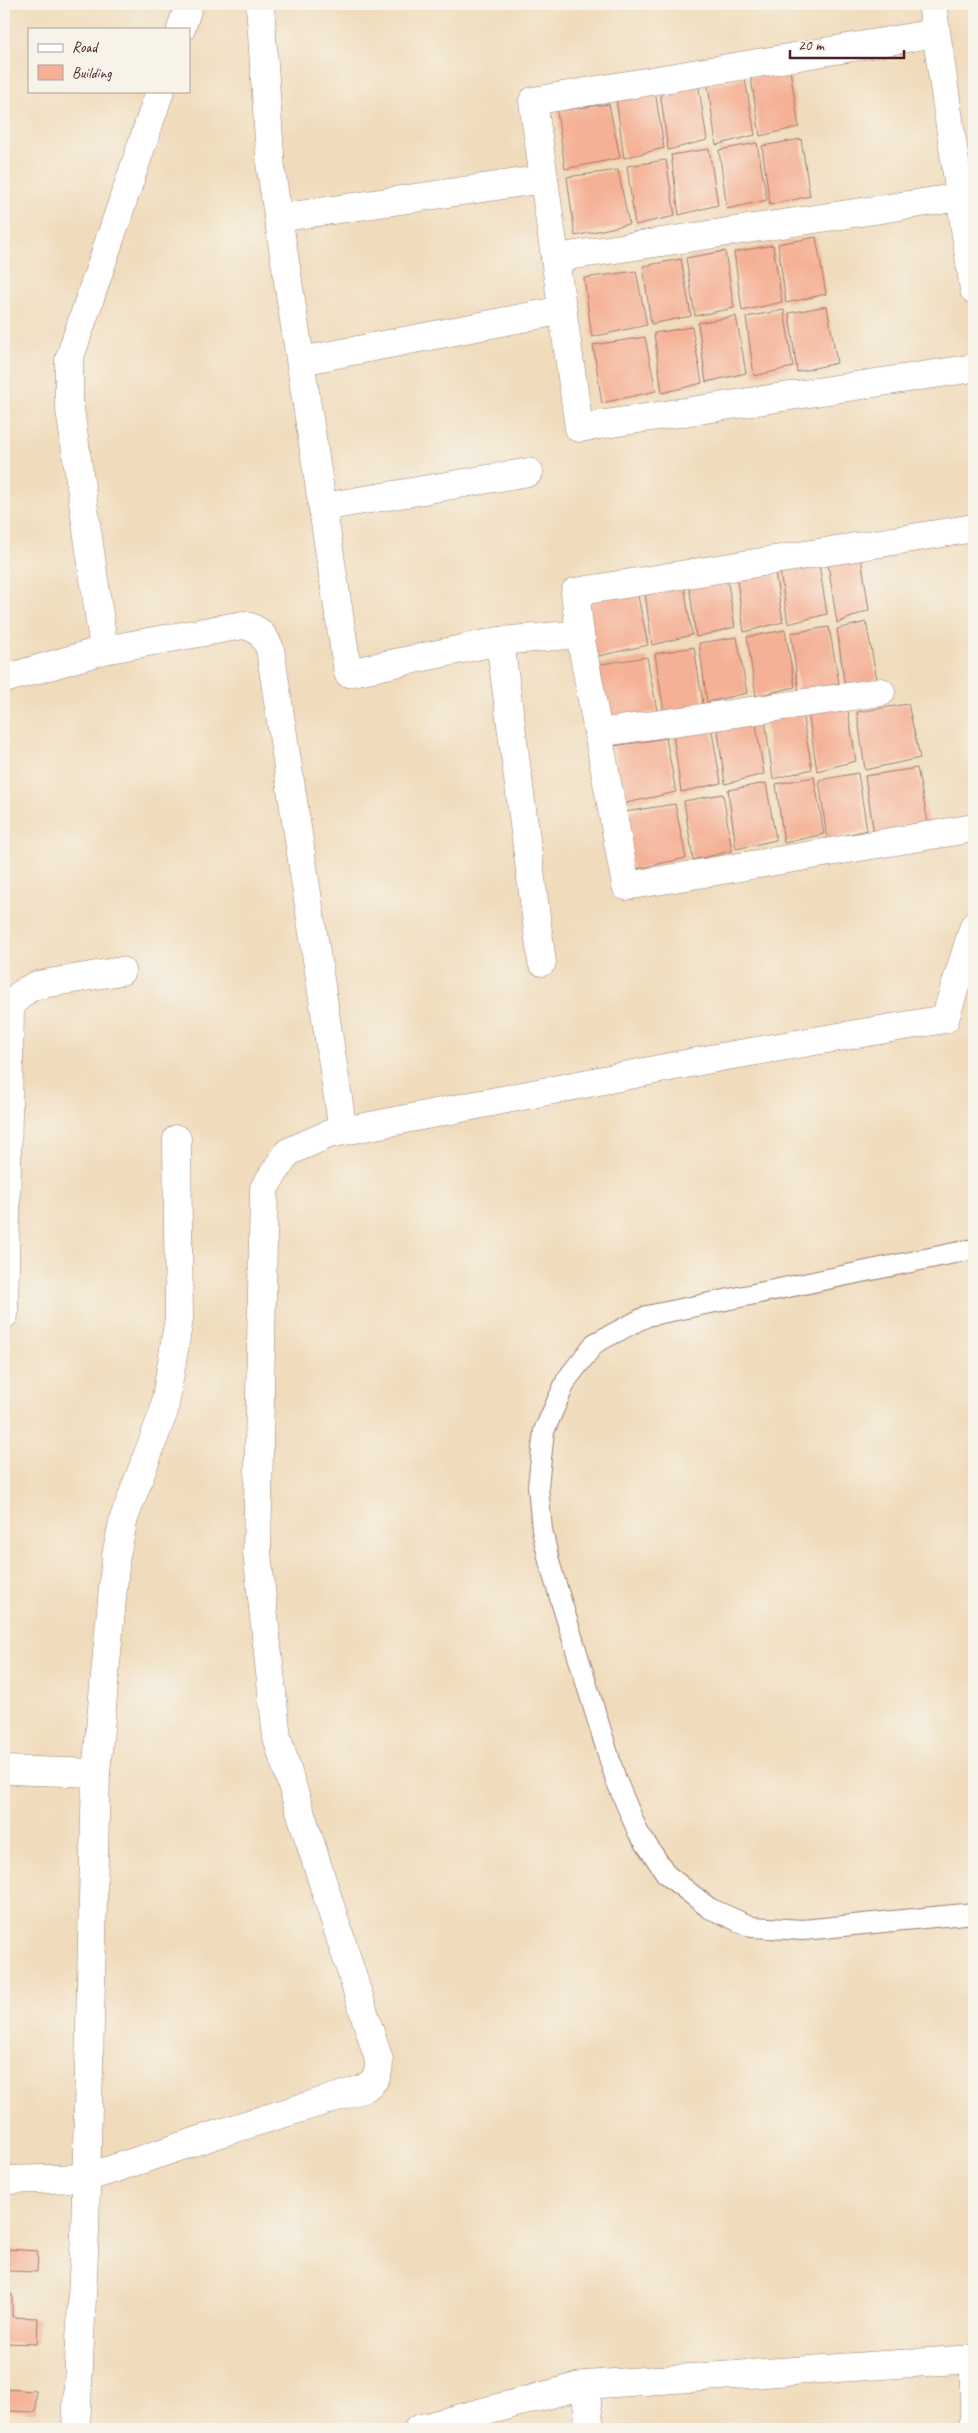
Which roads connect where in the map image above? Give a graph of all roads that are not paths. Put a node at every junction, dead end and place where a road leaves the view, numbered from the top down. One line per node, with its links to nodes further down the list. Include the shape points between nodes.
1 (189, 4): 4 (street)
2 (260, 4): 9 (street, via 271,170)
3 (932, 4): 5 (street)
4 (181, 28)
5 (936, 33): 7 (street, via 533,101); 8 (street)
6 (160, 92): 20 (street, via 69,360 69,402)
7 (544, 179): 9 (street); 10 (street)
8 (961, 197): 10 (street); 11 (street)
9 (278, 218): 13 (street)
10 (555, 258): 12 (street)
11 (974, 290)
12 (563, 310): 13 (street); 14 (street, via 579,428)
13 (301, 361): 16 (street)
14 (974, 368)
15 (529, 472): 16 (street)
16 (323, 507): 19 (street, via 348,672)
17 (974, 528): 18 (street, via 575,592)
18 (580, 634): 19 (street); 23 (street)
19 (500, 641): 26 (street)
20 (104, 650): 21 (street); 29 (street, via 243,625 265,636 270,649)
21 (4, 679)
22 (880, 692): 23 (street)
23 (598, 733): 24 (street, via 626,886)
24 (974, 828)
25 (974, 926): 29 (street, via 945,1019 721,1057)
26 (542, 962)
27 (121, 971): 28 (street, via 25,990 16,997 10,1009)
28 (6, 1052): 32 (street)
29 (343, 1131): 36 (street, via 288,1152 264,1188 257,1552 277,1738 379,2060 379,2072 374,2083 363,2089)
30 (177, 1139): 34 (street, via 179,1318 164,1411 124,1518 116,1555)
31 (974, 1249): 35 (lane, via 647,1316 595,1343 567,1379 544,1431 538,1486 542,1530 550,1564 616,1780 638,1832 667,1875 709,1908 752,1927 803,1930)
32 (4, 1316)
33 (4, 1770): 34 (street)
34 (96, 1773): 36 (street)
35 (974, 1914)
36 (86, 2178): 37 (street); 41 (street)
37 (4, 2180)
38 (974, 2358): 39 (street); 40 (street)
39 (585, 2385): 42 (street); 43 (street)
40 (974, 2423)
41 (76, 2429)
42 (418, 2429)
43 (590, 2429)

